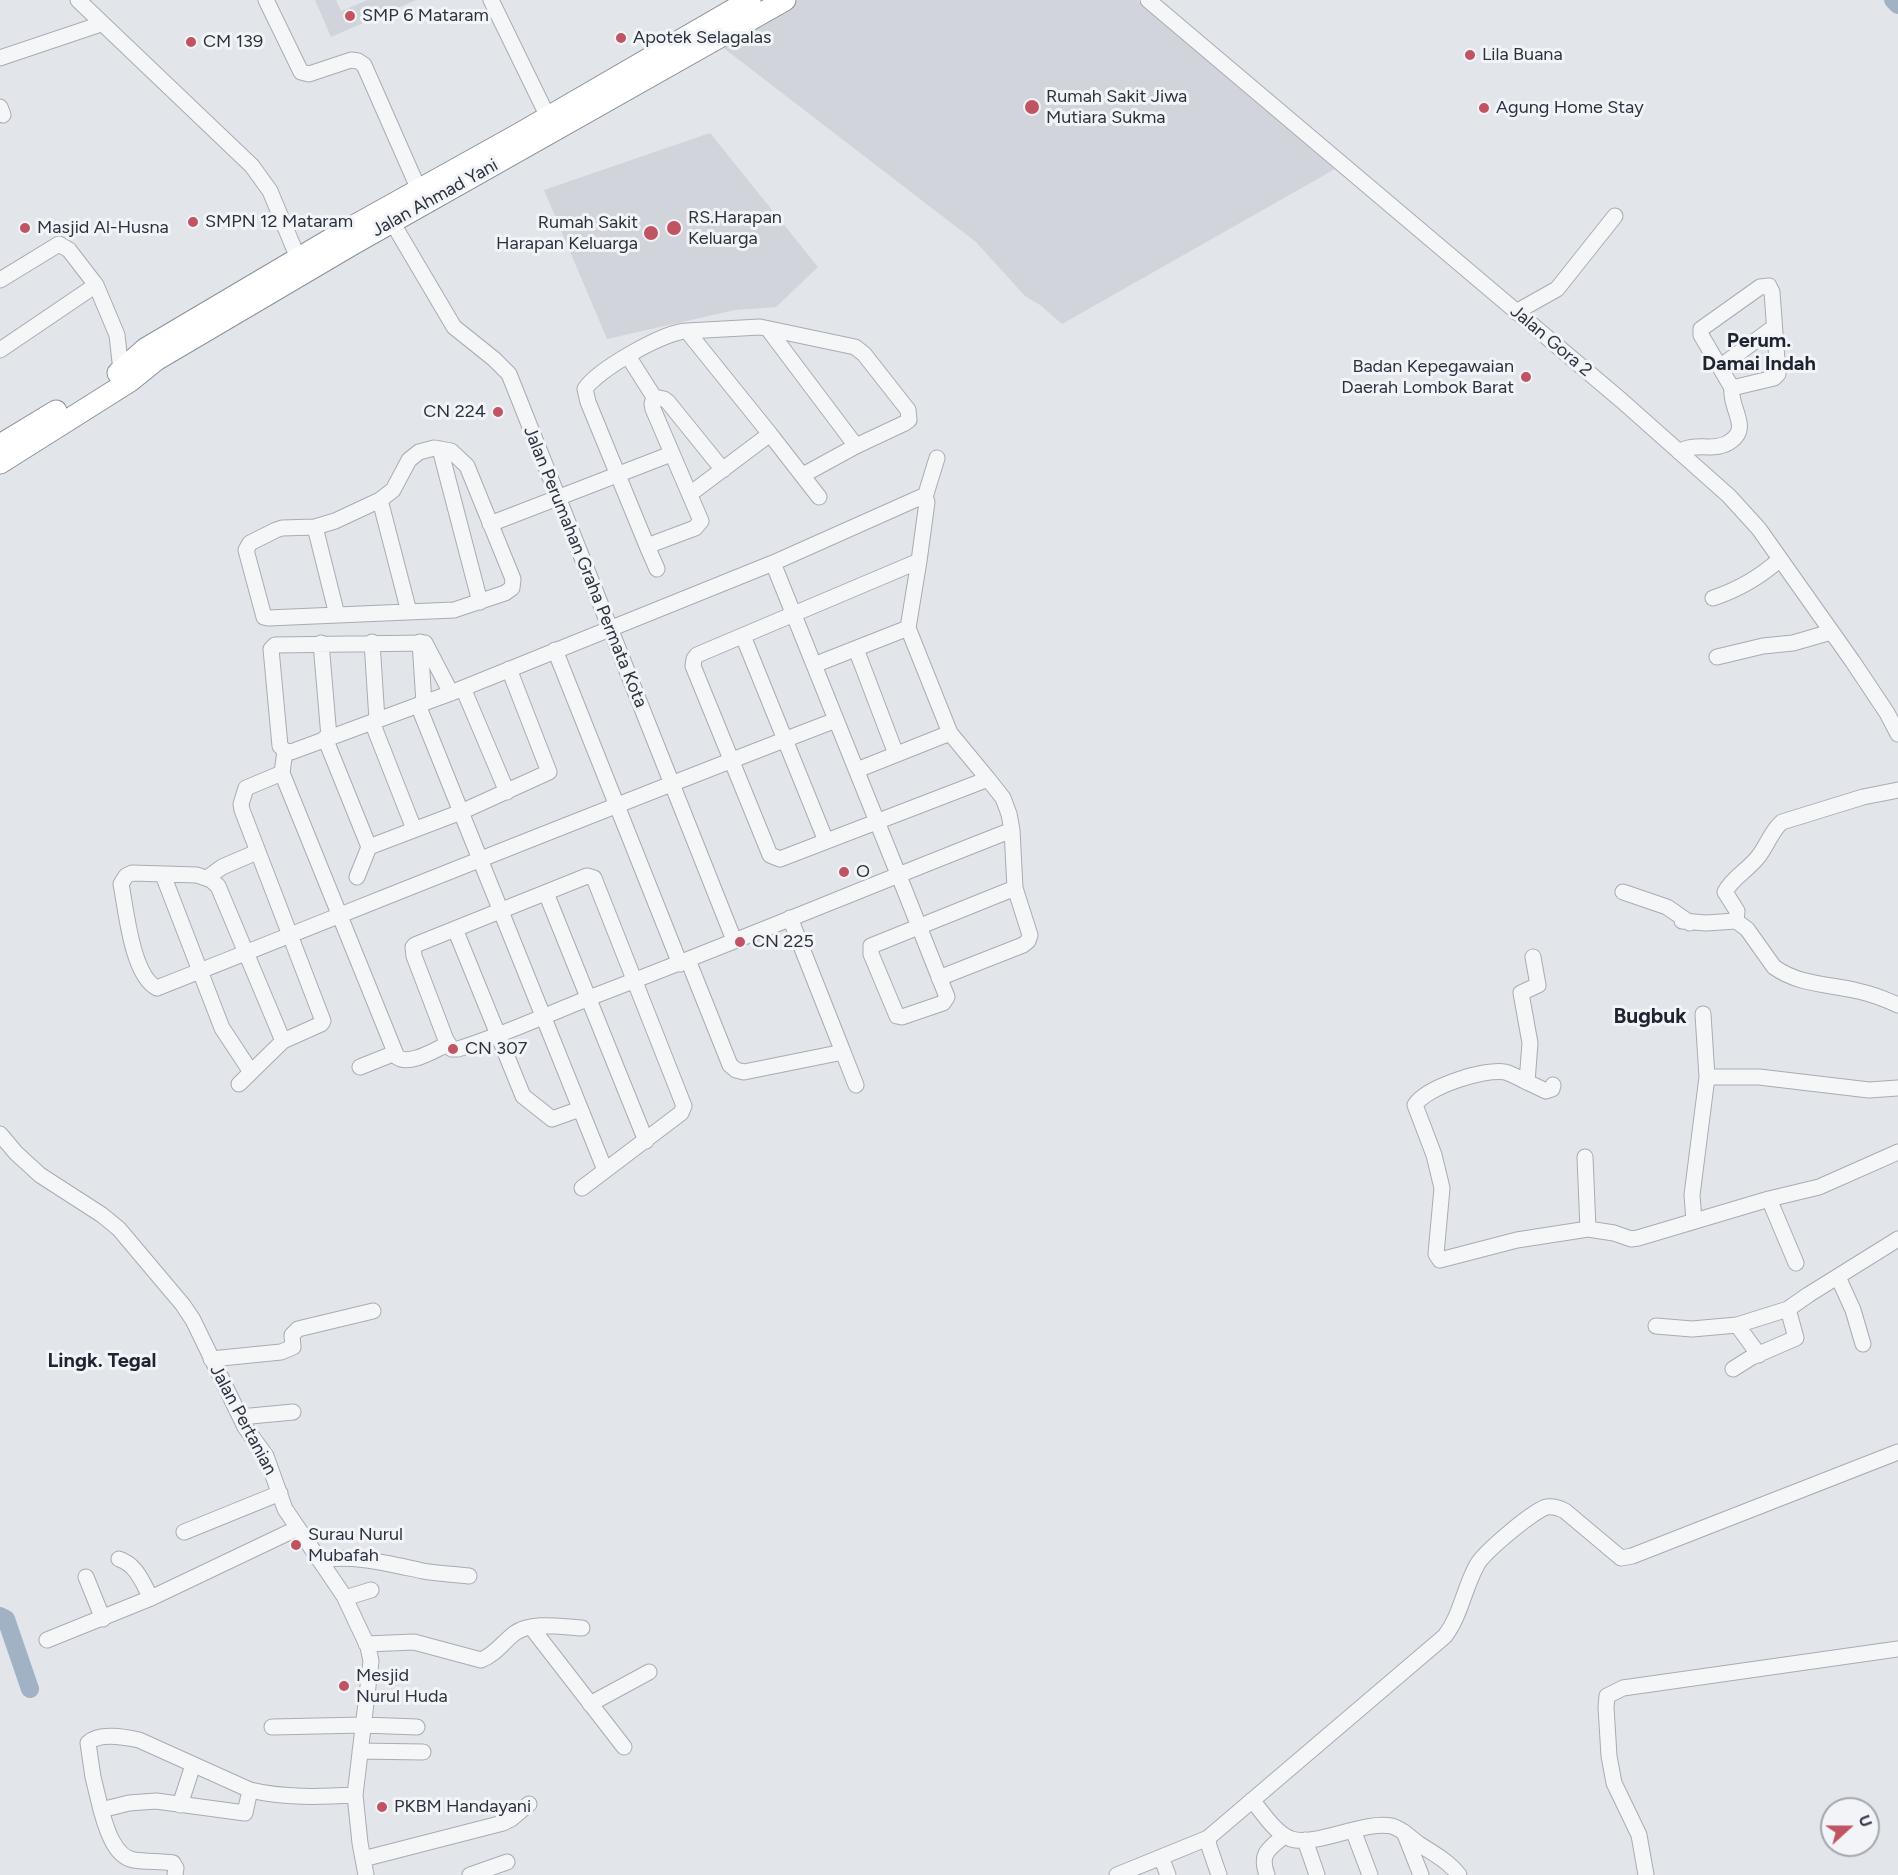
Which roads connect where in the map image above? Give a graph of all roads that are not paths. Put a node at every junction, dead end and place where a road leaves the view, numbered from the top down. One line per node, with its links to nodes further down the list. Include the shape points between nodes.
1 (78, 0): 7 (street)
2 (266, 0): 10 (street, via 301,72 309,74 351,60 364,65)
3 (490, 0): 9 (street)
4 (750, 0): 9 (highway)
5 (785, 0): 9 (highway, Jalan Ahmad Yani)
6 (1148, 0): 17 (street, Jalan Gora 2)
7 (101, 24): 8 (street); 14 (street, via 252,166 270,191)
8 (0, 58)
9 (535, 132): 10 (highway); 12 (highway, Jalan Ahmad Yani)
10 (419, 190): 13 (highway)
11 (1615, 216): 17 (street, via 1557,289)
12 (392, 222): 13 (highway, Jalan Ahmad Yani); 42 (street, Jalan Perumahan Graha Permata Kota, via 459,333 506,370)
13 (348, 238): 14 (highway); 22 (highway, Jalan Ahmad Yani)
14 (298, 258): 22 (highway)
15 (0, 280): 16 (street, via 59,244 68,248)
16 (96, 285): 21 (street); 25 (street, via 117,335)
17 (1516, 312): 32 (street, Jalan Gora 2)
18 (1774, 327): 24 (street); 24 (street, via 1772,292 1767,286 1703,326 1702,337); 26 (street, via 1778,375)
19 (768, 329): 20 (street); 30 (street); 30 (street, via 855,347 908,410 909,420 905,423)
20 (687, 331): 23 (street, via 660,337); 28 (street)
21 (0, 350)
22 (151, 355): 25 (highway, Jalan Ahmad Yani)
23 (628, 356): 27 (street); 37 (street, via 585,389)
24 (1721, 366): 26 (street)
25 (126, 373): 29 (highway); 35 (highway, Jalan Ahmad Yani)
26 (1732, 388): 32 (street, via 1740,426 1737,436 1718,447 1688,447)
27 (654, 397): 33 (street, via 653,409); 36 (street, via 668,402)
28 (770, 434): 36 (street); 38 (street)
29 (0, 445)
30 (856, 446): 38 (street)
31 (440, 449): 43 (street, via 419,452 409,460 393,490); 44 (street, via 451,451 467,466); 52 (street)
32 (1679, 452): 47 (street, Jalan Gora 2, via 1746,514)
33 (671, 454): 37 (street); 39 (street)
34 (937, 458): 41 (street)
35 (0, 464)
36 (723, 470): 39 (street)
37 (619, 475): 42 (street); 46 (street)
38 (803, 476): 40 (street)
39 (690, 494): 46 (street, via 700,516 699,524)
40 (819, 497)
41 (926, 497): 48 (street); 49 (street)
42 (558, 499): 44 (street); 56 (street, Jalan Perumahan Graha Permata Kota)
43 (380, 500): 45 (street); 53 (street)
44 (490, 524): 52 (street, via 513,585 505,593)
45 (315, 528): 54 (street); 54 (street, via 282,528 247,545 246,550 262,613 268,618)
46 (647, 546): 50 (street)
47 (1779, 560): 51 (street, via 1741,586); 58 (street, Jalan Gora 2)
48 (919, 561): 55 (street); 57 (street)
49 (773, 563): 55 (street); 56 (street)
50 (657, 569)
51 (1713, 598)
52 (480, 602): 53 (street, via 454,610)
53 (409, 612): 54 (street)
54 (337, 615)
55 (794, 615): 59 (street); 66 (street)
56 (610, 628): 64 (street); 82 (street, Jalan Perumahan Graha Permata Kota)
57 (909, 628): 63 (street); 73 (street)
58 (1831, 632): 65 (street); 72 (street, Jalan Gora 2)
59 (743, 636): 75 (street); 78 (street, via 697,655 693,666)
60 (372, 642): 61 (street); 62 (street); 71 (street)
61 (420, 642): 68 (street, via 425,642); 69 (street)
62 (321, 643): 74 (street); 76 (street, via 275,645 271,649 280,746)
63 (856, 649): 66 (street); 77 (street)
64 (555, 650): 67 (street); 85 (street)
65 (1717, 657)
66 (814, 665): 70 (street)
67 (509, 669): 68 (street); 84 (street, via 549,772)
68 (457, 690): 69 (street); 84 (street)
69 (421, 704): 71 (street); 86 (street)
70 (836, 720): 75 (street); 79 (street)
71 (375, 721): 74 (street); 88 (street)
72 (1896, 724)
73 (950, 734): 77 (street); 81 (street)
74 (327, 738): 76 (street); 91 (street)
75 (785, 739): 78 (street); 90 (street)
76 (285, 751): 80 (street)
77 (896, 754): 79 (street)
78 (732, 760): 82 (street); 90 (street, via 773,858 780,859)
79 (857, 770): 87 (street)
80 (282, 773): 92 (street, via 249,785 244,792 242,810); 102 (street)
81 (988, 779): 87 (street); 89 (street, via 1003,798)
82 (672, 783): 85 (street); 108 (street, Jalan Perumahan Graha Permata Kota)
83 (1898, 790): 104 (street, via 1782,822 1760,854 1725,892 1737,911)
84 (507, 792): 86 (street)
85 (616, 804): 93 (street); 111 (street)
86 (460, 812): 88 (street); 93 (street)
87 (877, 822): 90 (street); 94 (street)
88 (414, 829): 91 (street)
89 (1012, 830): 94 (street); 98 (street)
90 (826, 841)
91 (369, 847): 96 (street)
92 (257, 852): 97 (street); 107 (street)
93 (480, 861): 101 (street); 102 (street)
94 (898, 875): 103 (street); 105 (street)
95 (163, 876): 97 (street); 112 (street); 112 (street, via 132,873 121,884 139,964 158,988)
96 (357, 877)
97 (207, 878): 109 (street, via 218,886)
98 (1015, 888): 105 (street); 113 (street, via 1028,941)
99 (1623, 892): 104 (street, via 1667,907 1683,921)
100 (546, 893): 101 (street); 114 (street, via 587,876 594,878); 115 (street)
101 (501, 911): 106 (street); 118 (street)
102 (340, 916): 107 (street); 123 (street)
103 (789, 918): 108 (street); 122 (street)
104 (1736, 921): 116 (street, via 1747,929 1774,967 1786,975 1865,993)
105 (919, 927): 113 (street); 113 (street, via 870,948 897,1016 945,1002 947,997)
106 (455, 929): 119 (street); 121 (street, via 415,945 413,952)
107 (290, 936): 109 (street); 120 (street, via 323,1021)
108 (735, 940): 111 (street)
109 (246, 953): 112 (street); 120 (street)
110 (1533, 957): 127 (street, via 1538,985 1521,993 1530,1043)
111 (684, 962): 114 (street); 122 (street, via 730,1065 736,1070 744,1072)
112 (200, 971): 125 (street, via 227,1038)
113 (939, 978)
114 (635, 981): 115 (street); 134 (street, via 684,1106 681,1113)
115 (589, 998): 118 (street); 134 (street)
116 (1898, 1005)
117 (1702, 1014): 126 (street)
118 (543, 1016): 119 (street); 132 (street)
119 (497, 1034): 121 (street, via 458,1049); 132 (street, via 526,1100 552,1119)
120 (283, 1041): 125 (street)
121 (448, 1044): 123 (street, via 405,1060)
122 (843, 1052): 129 (street)
123 (395, 1053): 124 (street)
124 (360, 1067)
125 (251, 1072): 128 (street)
126 (1707, 1077): 131 (street, via 1759,1077 1869,1090); 140 (street, via 1692,1195)
127 (1527, 1082): 130 (street, via 1546,1091); 141 (street, via 1506,1072 1477,1073 1416,1102 1442,1188 1437,1258 1443,1260 1508,1242)
128 (239, 1084)
129 (856, 1084)
130 (1553, 1085)
131 (1898, 1088)
132 (580, 1109): 137 (street)
133 (0, 1134): 151 (street, Jalan Pertanian, via 40,1175 102,1215 127,1237 188,1312)
134 (646, 1141): 137 (street)
135 (1898, 1152): 139 (street, via 1819,1187)
136 (1585, 1157): 141 (street)
137 (605, 1170): 138 (street)
138 (582, 1188)
139 (1769, 1199): 140 (street); 143 (street)
140 (1694, 1221): 141 (street, via 1634,1239)
141 (1588, 1229)
142 (1898, 1239): 144 (street)
143 (1796, 1263)
144 (1838, 1277): 145 (street); 149 (street)
145 (1788, 1309): 147 (street); 150 (street, via 1797,1338)
146 (373, 1311): 151 (street, via 298,1329 292,1335 293,1347 281,1352)
147 (1737, 1325): 148 (street, via 1702,1329); 150 (street)
148 (1656, 1326)
149 (1863, 1344)
150 (1759, 1355): 152 (street)
151 (211, 1359): 154 (street, Jalan Pertanian)
152 (1733, 1369)
153 (293, 1412): 154 (street)
154 (240, 1418): 156 (street, Jalan Pertanian, via 266,1456)
155 (1898, 1452): 183 (street, via 1621,1558 1565,1510 1545,1507 1484,1555 1445,1636)
156 (280, 1493): 157 (street, Jalan Pertanian); 158 (street)
157 (298, 1528): 160 (street, Jalan Pertanian); 164 (street)
158 (184, 1532)
159 (119, 1559): 164 (street, via 134,1567)
160 (320, 1560): 161 (street, via 368,1560); 165 (street, Jalan Pertanian)
161 (469, 1576)
162 (86, 1577): 166 (street)
163 (371, 1590): 165 (street)
164 (151, 1598): 166 (street)
165 (345, 1598): 170 (street, Jalan Pertanian)
166 (103, 1619): 169 (street)
167 (531, 1627): 168 (street); 170 (street, via 516,1633 481,1660 414,1642); 173 (street)
168 (582, 1628)
169 (47, 1640)
170 (366, 1644): 174 (street, Jalan Pertanian, via 371,1661)
171 (1898, 1649): 206 (street, via 1623,1688 1607,1696 1614,1783 1639,1836)
172 (649, 1672): 173 (street)
173 (590, 1704): 177 (street)
174 (363, 1725): 175 (street); 176 (street); 178 (street, Jalan Pertanian)
175 (272, 1727)
176 (417, 1727)
177 (624, 1748)
178 (360, 1750): 179 (street); 182 (street, Jalan Pertanian)
179 (423, 1752)
180 (192, 1765): 181 (street); 185 (street); 186 (street, via 139,1740 93,1738 88,1743 88,1753)
181 (250, 1790): 182 (street, via 285,1796); 185 (street, via 246,1812)
182 (355, 1795): 193 (street, Jalan Pertanian)
183 (1252, 1800): 189 (street); 190 (street)
184 (529, 1804): 193 (street, via 503,1823)
185 (180, 1805): 186 (street, via 149,1801)
186 (101, 1810): 195 (street, via 111,1838 126,1858 173,1863)
187 (1353, 1830): 188 (street, via 1391,1826); 191 (street); 203 (street)
188 (1404, 1832): 204 (street); 205 (street, via 1440,1856)
189 (1284, 1836): 191 (street); 201 (street, via 1263,1857)
190 (1208, 1838): 192 (street); 200 (street)
191 (1305, 1840): 202 (street)
192 (1161, 1857): 198 (street); 199 (street)
193 (363, 1859): 196 (street, Jalan Pertanian)
194 (507, 1862): 197 (street)
195 (175, 1875)
196 (366, 1875)
197 (470, 1875)
198 (1118, 1875)
199 (1168, 1875)
200 (1219, 1875)
201 (1267, 1875)
202 (1317, 1875)
203 (1370, 1875)
204 (1421, 1875)
205 (1459, 1875)
206 (1646, 1875)

